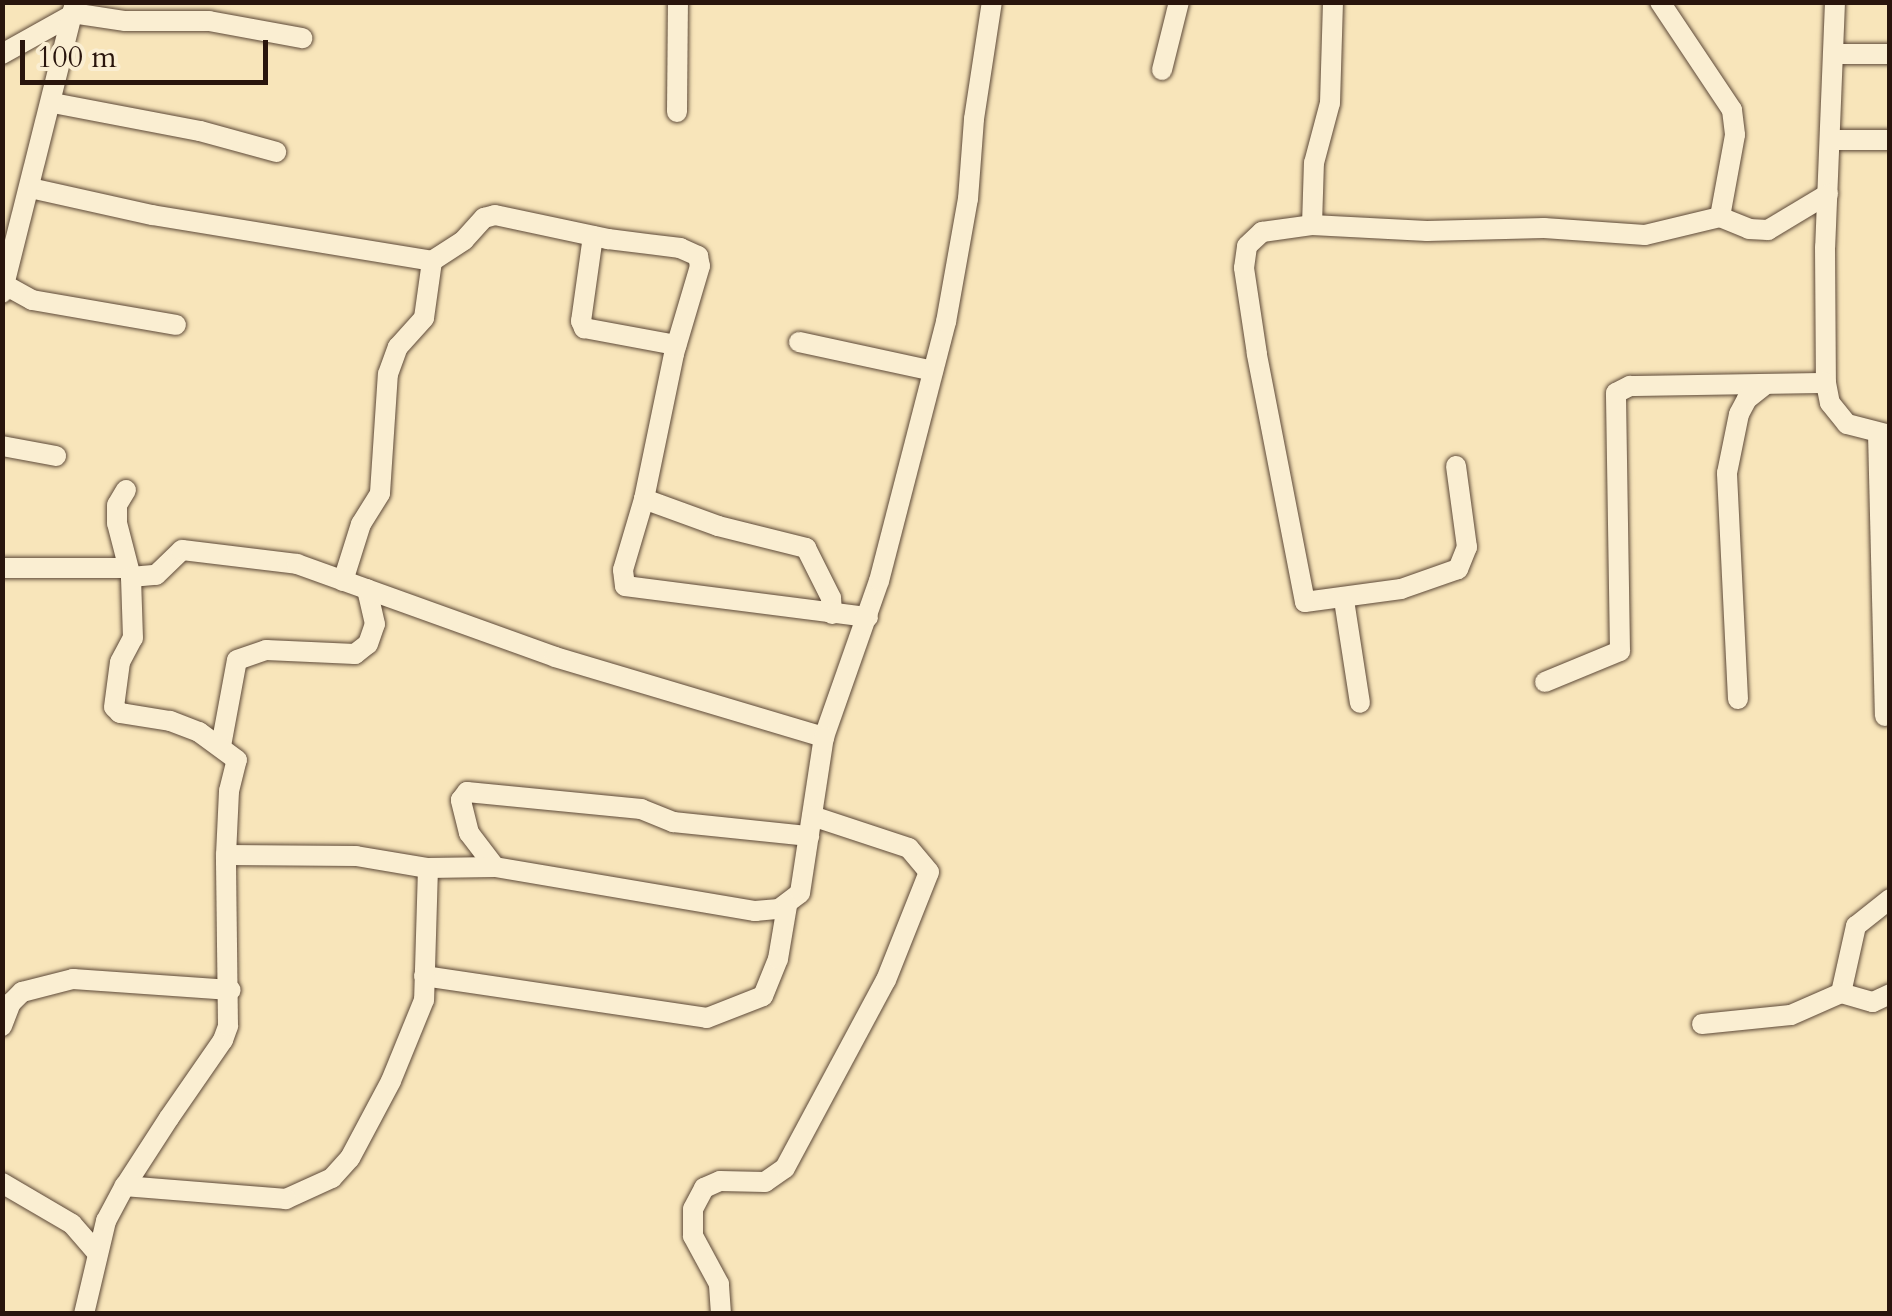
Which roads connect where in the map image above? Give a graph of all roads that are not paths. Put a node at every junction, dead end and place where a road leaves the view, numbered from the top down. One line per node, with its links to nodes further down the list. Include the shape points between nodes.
1 (678, 2): 14 (street)
2 (992, 2): 28 (street, via 959,257)
3 (1179, 2): 12 (street)
4 (1334, 2): 21 (street, via 1330,103 1314,163)
5 (1660, 2): 20 (street, via 1732,110 1735,135)
6 (1835, 2): 10 (street)
7 (74, 8): 8 (street, via 137,22 209,20); 9 (street); 13 (street)
8 (302, 38)
9 (2, 54)
10 (1835, 54): 11 (street); 15 (street)
11 (1890, 54)
12 (1162, 70)
13 (53, 102): 17 (street); 18 (street)
14 (677, 112)
15 (1831, 140): 16 (street); 19 (street)
16 (1890, 140)
17 (276, 152)
18 (30, 188): 23 (street); 24 (street)
19 (1828, 194): 20 (street, via 1768,230); 30 (street)
20 (1720, 217): 21 (street, via 1644,234)
21 (1312, 225): 42 (street, via 1262,232 1247,246 1244,268 1303,600)
22 (593, 236): 23 (street, via 488,215); 27 (street, via 584,328); 27 (street, via 698,256)
23 (432, 260): 39 (street, via 424,318 398,348 388,374 380,493 357,534)
24 (4, 289): 25 (street, via 32,300)
25 (176, 325)
26 (799, 342): 28 (street)
27 (676, 345): 36 (street)
28 (932, 371): 44 (street)
29 (1766, 384): 30 (street); 45 (street, via 1630,386 1616,393 1620,651); 46 (street, via 1739,414 1726,473)
30 (1826, 384): 31 (street, via 1838,414 1856,428)
31 (1884, 434): 41 (street)
32 (2, 446): 33 (street)
33 (56, 456)
34 (1456, 466): 42 (street, via 1464,562 1434,580)
35 (126, 490): 38 (street, via 116,510)
36 (644, 500): 43 (street, via 806,548); 43 (street, via 623,570 625,586)
37 (2, 568): 38 (street)
38 (130, 573): 39 (street, via 156,575 182,550 297,564); 50 (street, via 132,638 114,707 170,721)
39 (343, 581): 40 (street)
40 (366, 588): 49 (street, via 555,658); 50 (street, via 374,624 368,644 355,654 266,650 237,660)
41 (1886, 597): 48 (street)
42 (1344, 600): 47 (street)
43 (832, 614): 44 (street)
44 (868, 617): 49 (street)
45 (1544, 682)
46 (1738, 699)
47 (1360, 703)
48 (1885, 716)
49 (824, 737): 51 (street)
50 (220, 746): 52 (street, via 239,766 230,780)
51 (810, 826): 53 (street, via 673,822 641,808 467,792 461,800 469,834); 56 (street, via 800,893); 67 (street, via 909,848 930,872 886,980 785,1168 765,1182 720,1181 704,1188 693,1209 693,1236 719,1284)
52 (226, 854): 54 (street, via 356,856); 58 (street)
53 (495, 867): 54 (street); 56 (street, via 755,910)
54 (428, 868): 57 (street)
55 (1890, 899): 59 (street, via 1856,926)
56 (787, 906): 57 (street, via 764,996 707,1018)
57 (424, 976): 64 (street, via 420,1014 390,1081 350,1158 332,1178 286,1199)
58 (231, 990): 62 (street, via 72,979 22,992); 64 (street, via 223,1040)
59 (1840, 993): 60 (street, via 1872,1002); 61 (street, via 1791,1015)
60 (1890, 994)
61 (1702, 1024)
62 (2, 1026)
63 (2, 1183): 65 (street, via 72,1224)
64 (125, 1186): 65 (street)
65 (97, 1252): 66 (street)
66 (84, 1314)
67 (721, 1314)

